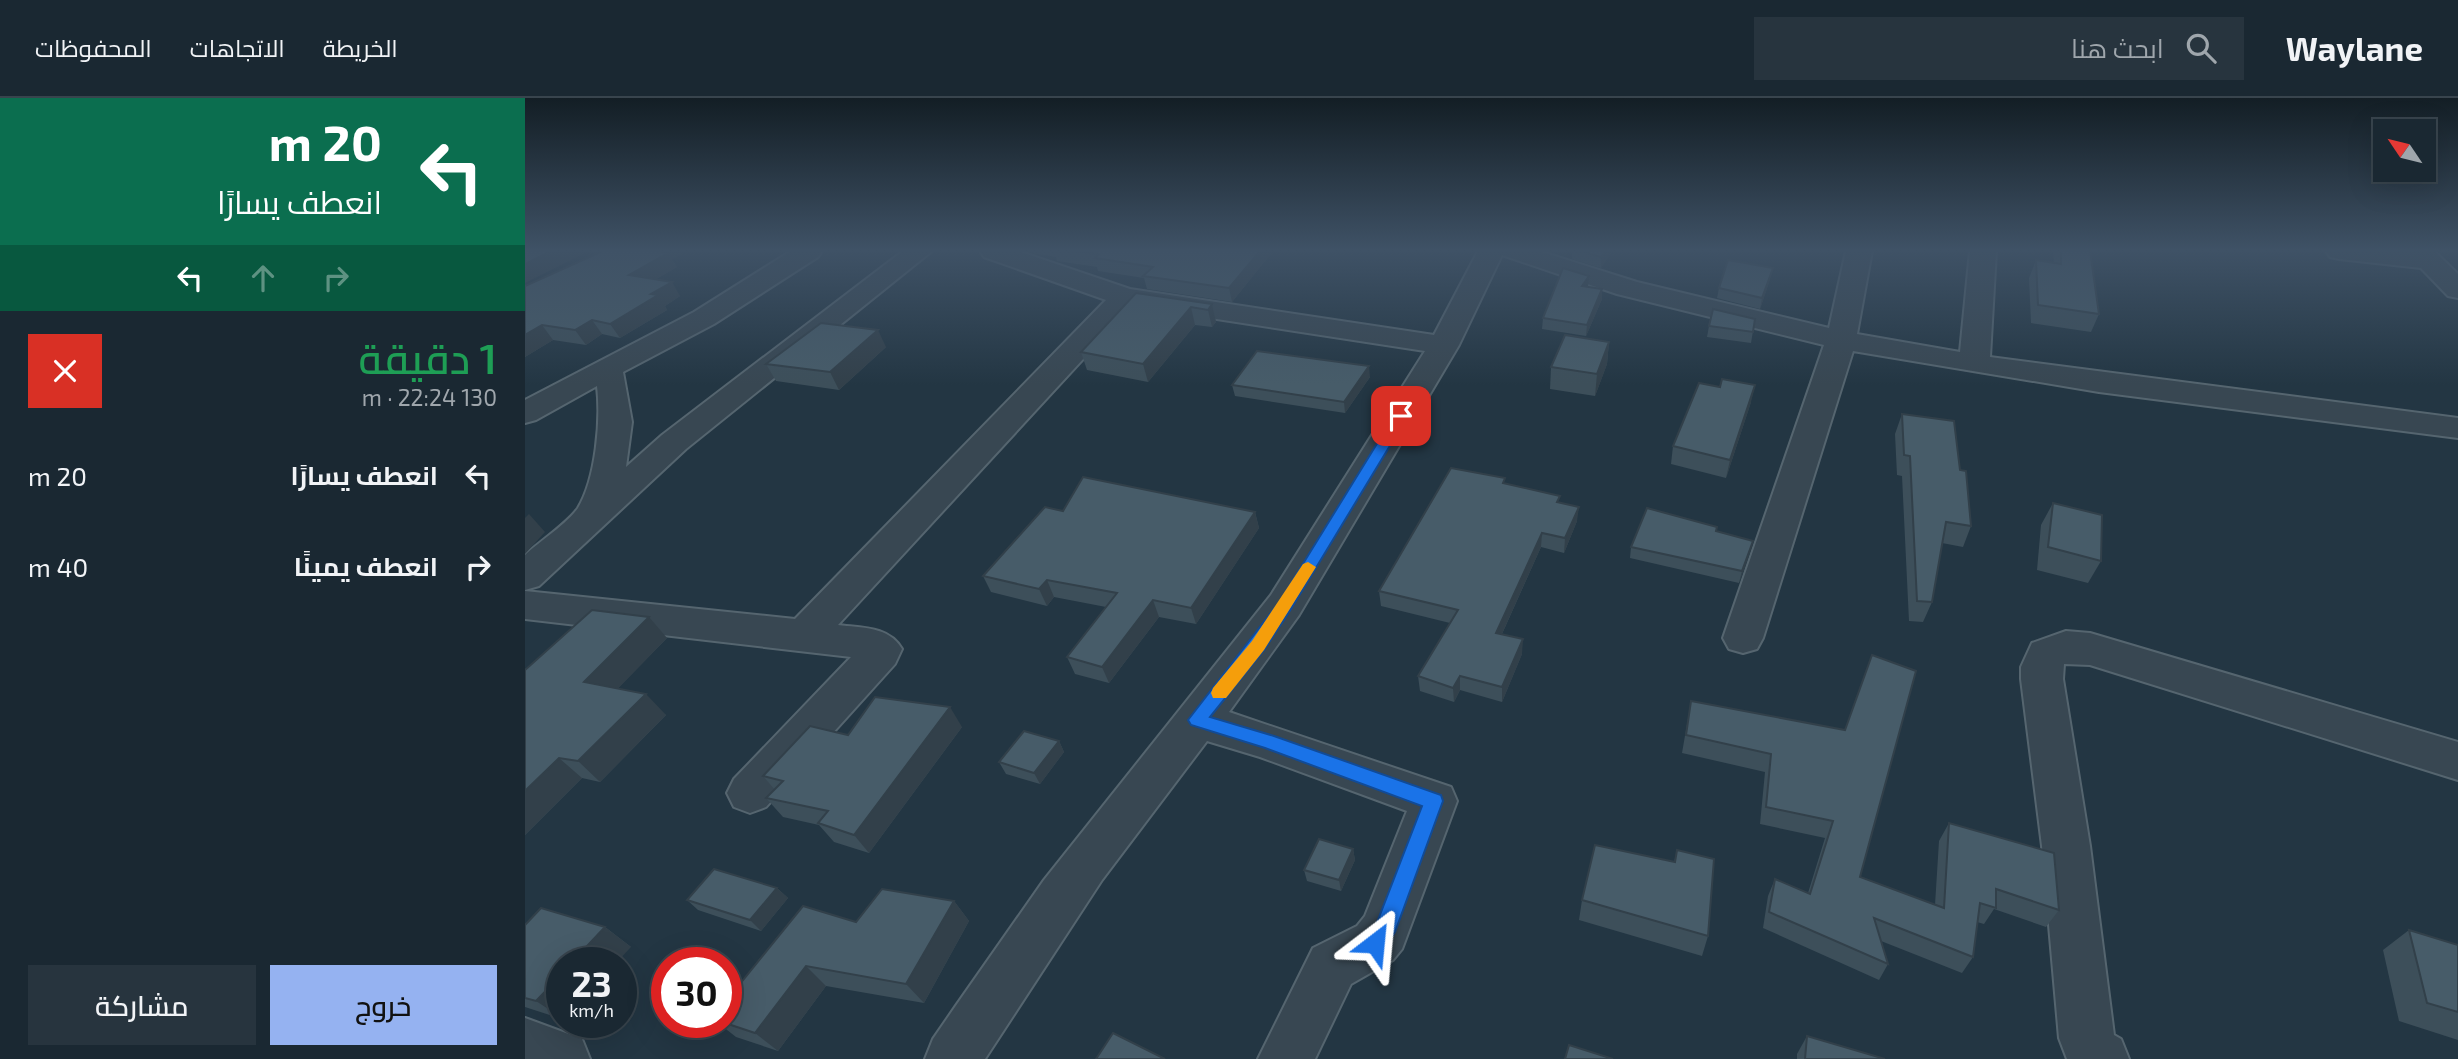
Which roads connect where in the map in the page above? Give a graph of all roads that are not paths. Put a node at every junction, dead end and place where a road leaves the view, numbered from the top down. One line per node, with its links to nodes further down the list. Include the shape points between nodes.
1 (739, 296): 12 (street)
2 (861, 296): 15 (street, via 684,433)
3 (1119, 296): 8 (street)
4 (1469, 296): 10 (street)
5 (1659, 296): 9 (street)
6 (1850, 296): 9 (street)
7 (1979, 296): 11 (street)
8 (1125, 298): 10 (street); 18 (street)
9 (1841, 340): 11 (street); 19 (street)
10 (1444, 345): 20 (street, via 1285,605)
11 (1974, 362): 14 (street)
12 (607, 368): 13 (street); 15 (street, via 618,427)
13 (525, 413)
14 (2458, 428)
15 (594, 514): 16 (street)
16 (525, 576)
17 (525, 605): 18 (street)
18 (804, 635): 22 (street, via 881,649)
19 (1743, 638)
20 (1197, 720): 25 (street, via 1061,896); 26 (street, via 1434,801 1384,932 1375,943 1332,966)
21 (2458, 761): 27 (street, via 2090,649 2066,646 2047,654 2042,679 2087,1038 2092,1053)
22 (750, 793)
23 (525, 1046): 24 (street)
24 (562, 1059)
25 (953, 1059)
26 (1286, 1059)
27 (2101, 1059)

